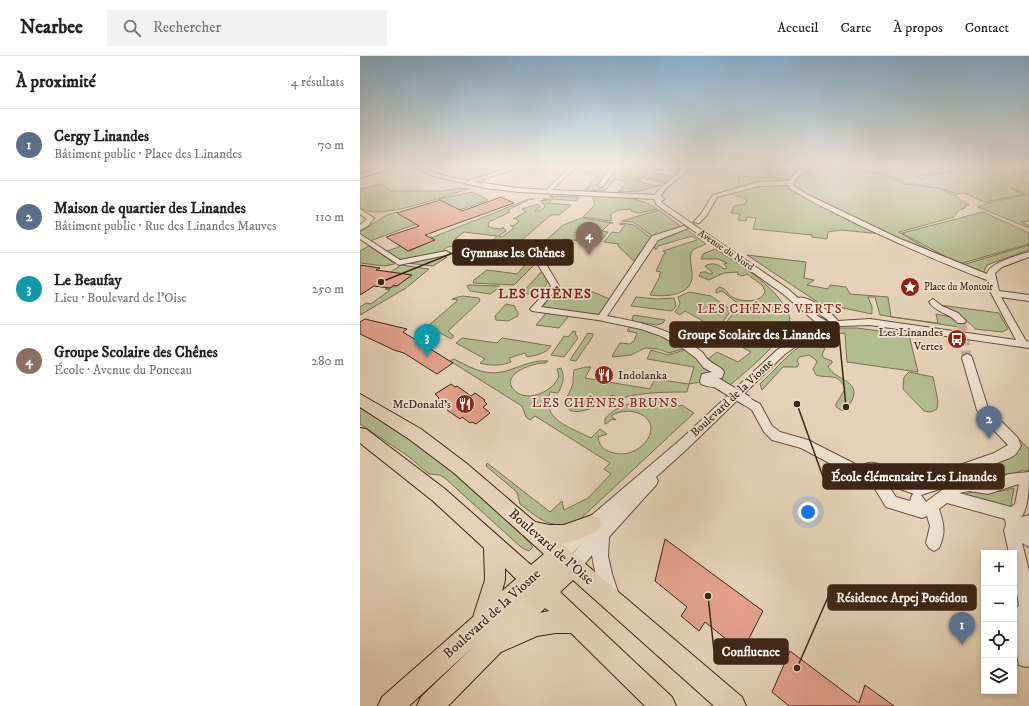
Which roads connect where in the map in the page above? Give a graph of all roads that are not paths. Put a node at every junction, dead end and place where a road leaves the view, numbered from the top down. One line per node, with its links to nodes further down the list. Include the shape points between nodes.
1 (612, 195): 5 (street)
2 (662, 195): 5 (street)
3 (718, 195): 7 (street)
4 (805, 195): 12 (street, via 896,240)
5 (660, 198): 18 (street, Avenue du Nord, via 668,208); 18 (street, Avenue du Nord, via 657,201 660,205)
6 (360, 211): 8 (street, via 371,218 366,226)
7 (697, 222)
8 (360, 228)
9 (684, 228): 16 (street, via 655,238)
10 (360, 236): 16 (street, via 399,263 455,249 540,262 555,286 535,309)
11 (1029, 254): 12 (street, via 999,265 991,272)
12 (990, 278): 13 (street)
13 (995, 293): 14 (street); 19 (street)
14 (1029, 298)
15 (933, 302): 17 (street)
16 (601, 318): 23 (street, bridge, via 647,327 676,339 718,371 718,375 708,376 705,381 717,383 748,401 776,436 804,444)
17 (960, 321)
18 (828, 322): 19 (street, via 870,322); 30 (street, Boulevard de la Viosne, via 808,332 781,352)
19 (1025, 342)
20 (967, 358): 24 (street, via 983,410 1015,444 1011,451 990,462 964,469 960,473)
21 (360, 400): 29 (main road, Boulevard de l'Oise, via 415,434 460,468)
22 (360, 434): 33 (main road, via 439,496)
23 (863, 474): 27 (street, via 868,468 875,468 900,483); 27 (street, via 880,485 891,502 917,510)
24 (962, 480): 25 (street, via 988,488 1007,478 1019,478); 26 (street); 27 (street, via 918,489)
25 (1027, 494): 28 (street)
26 (944, 496): 27 (street); 28 (street)
27 (918, 499): 32 (street, via 937,526)
28 (1018, 521): 31 (street); 40 (street, via 1011,530 1028,600 1028,609 1019,617)
29 (531, 529): 30 (main road, via 550,536); 34 (main road, Boulevard de l'Oise)
30 (597, 530): 34 (street, Boulevard de la Viosne); 36 (street, via 603,570)
31 (1029, 539)
32 (934, 543)
33 (494, 544): 35 (main road); 37 (main road, via 495,580)
34 (566, 560): 35 (main road, Boulevard de la Viosne); 36 (main road, Boulevard de l'Oise)
35 (538, 586): 37 (main road, Boulevard de la Viosne); 38 (main road); 39 (main road, Boulevard de la Viosne)
36 (615, 603): 44 (main road, Boulevard de l'Oise)
37 (483, 622): 41 (main road, Boulevard de la Viosne)
38 (576, 623): 39 (main road, via 559,620 541,624 518,633); 43 (main road)
39 (486, 651): 42 (main road, Boulevard de la Viosne)
40 (1023, 657)
41 (392, 706)
42 (430, 706)
43 (663, 706)
44 (733, 706)

